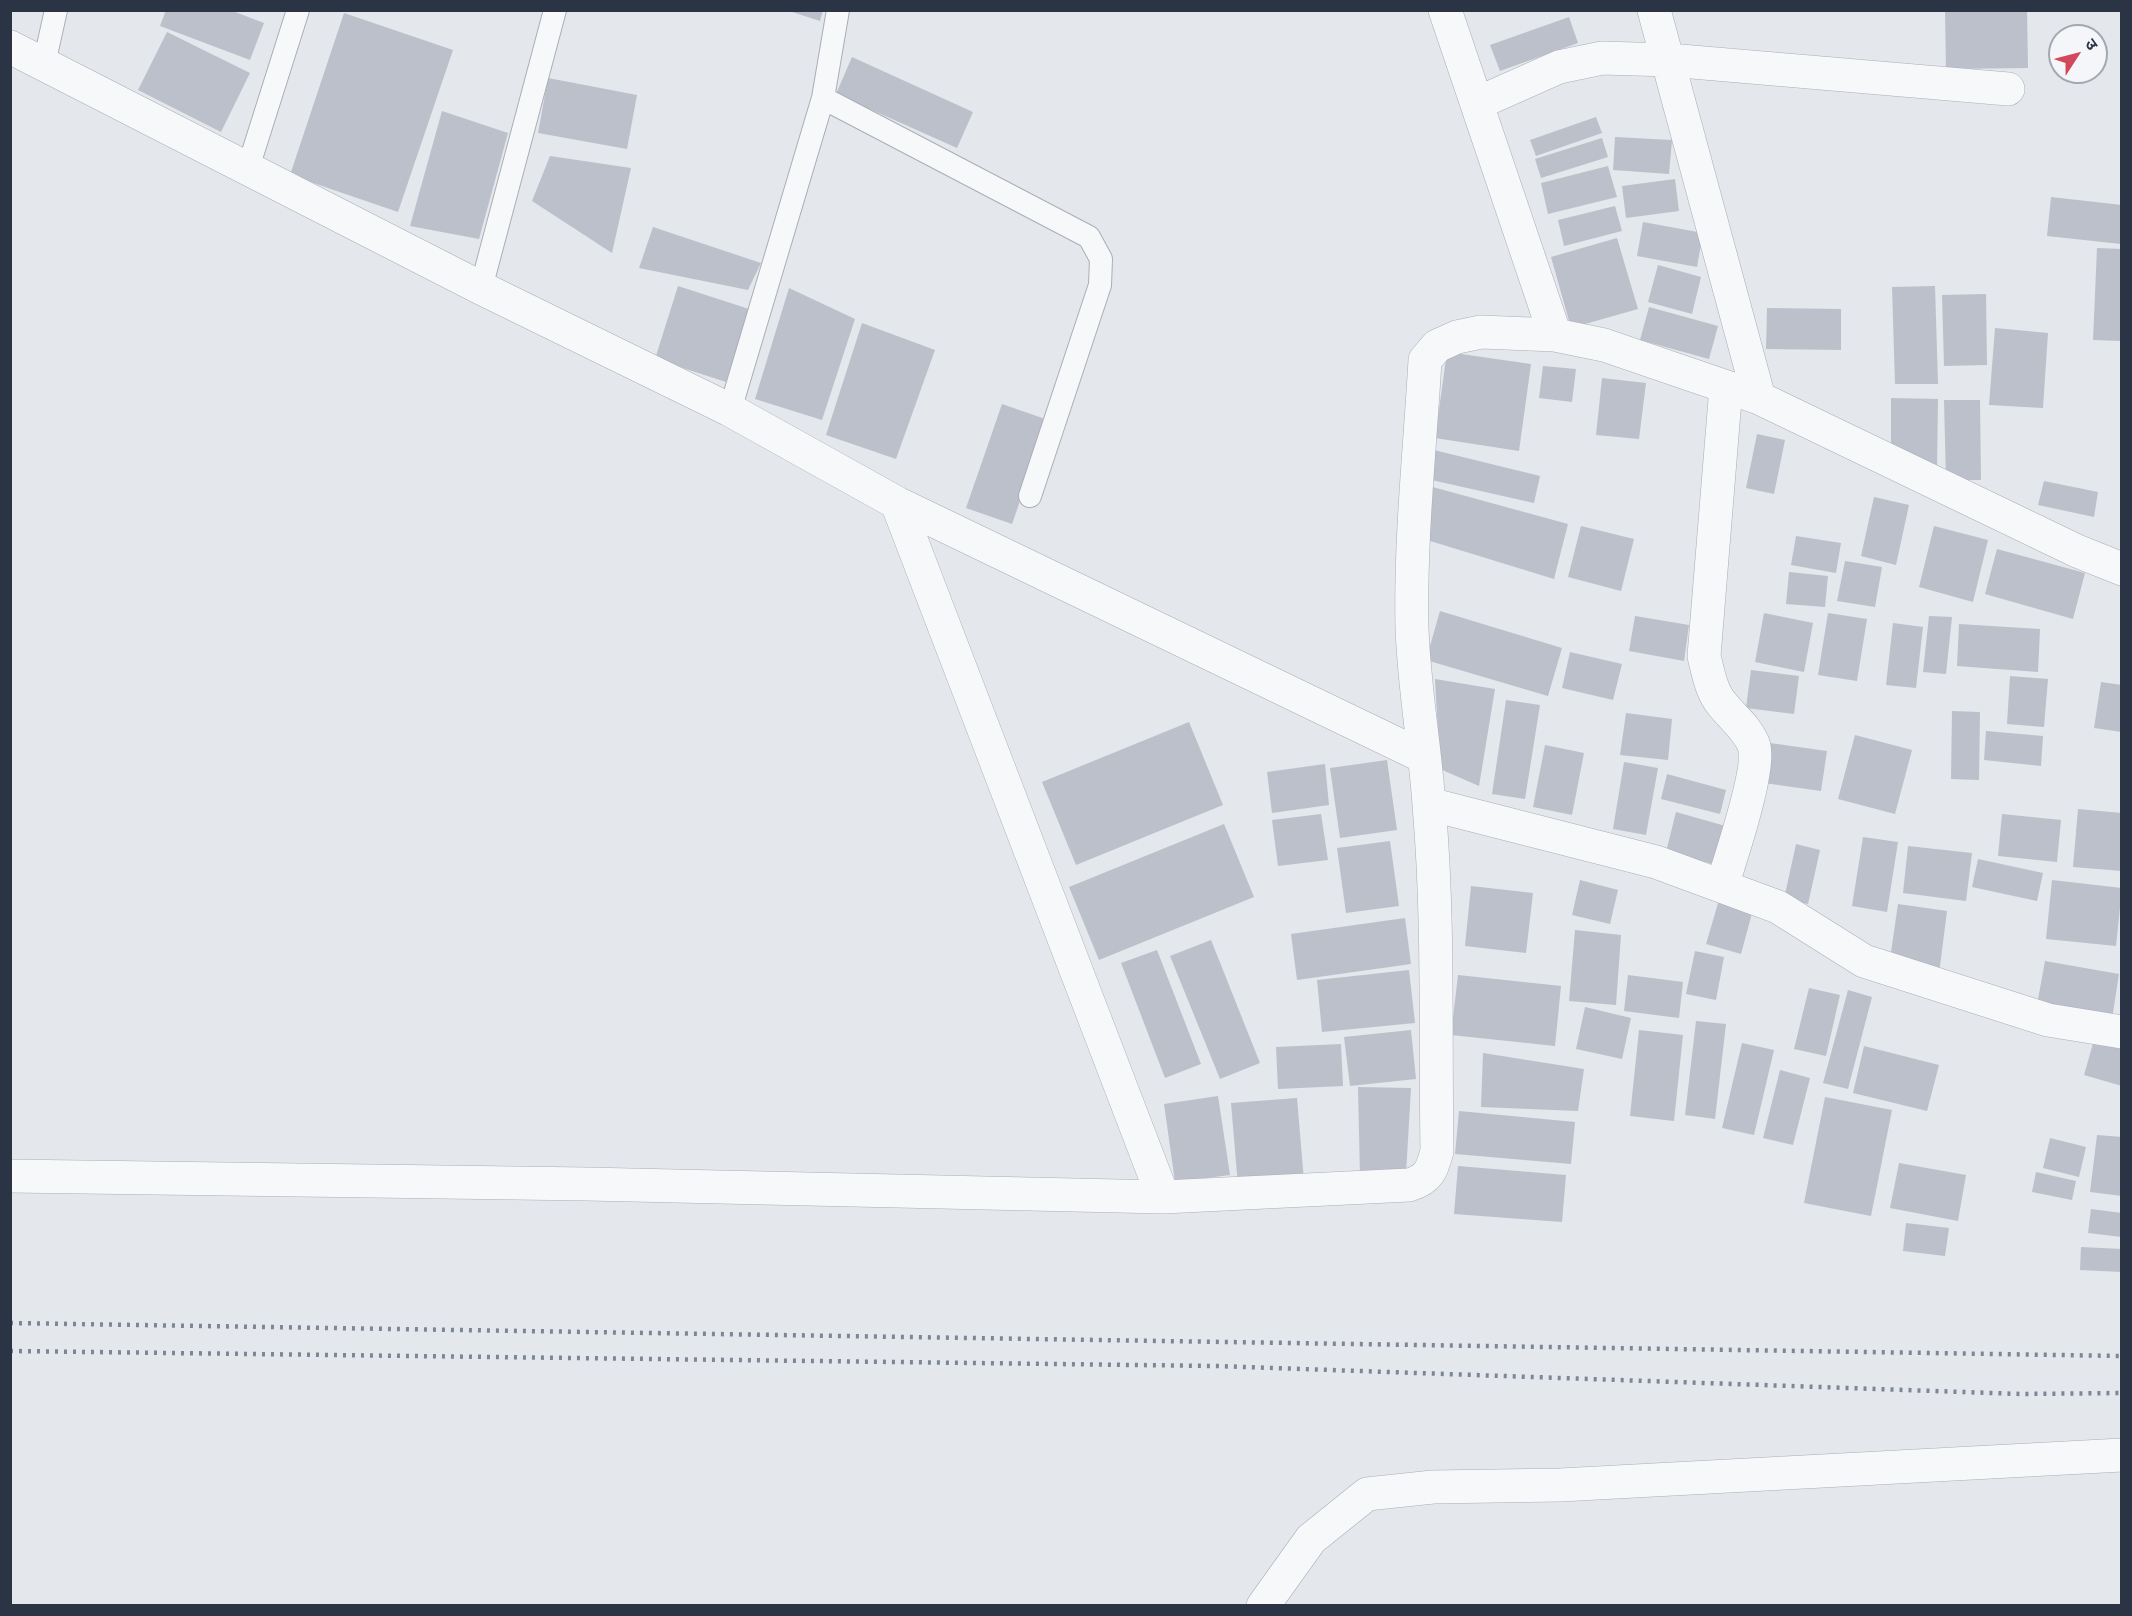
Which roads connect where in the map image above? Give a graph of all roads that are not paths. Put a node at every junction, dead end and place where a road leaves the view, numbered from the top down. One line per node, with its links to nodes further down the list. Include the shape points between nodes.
1 (56, 10): 9 (lane)
2 (298, 10): 13 (lane)
3 (555, 10): 14 (lane)
4 (838, 10): 11 (lane)
5 (1445, 10): 12 (street)
6 (1654, 10): 8 (street)
7 (10, 47): 9 (street)
8 (1669, 60): 10 (street); 12 (street, via 1581,60); 17 (street)
9 (44, 64): 13 (street)
10 (2008, 89)
11 (823, 98): 18 (lane); 19 (lane, via 1089,237 1101,259 1100,285)
12 (1478, 102): 15 (street)
13 (248, 168): 14 (street)
14 (481, 288): 18 (street)
15 (1556, 334): 16 (street, via 1604,345); 22 (street, via 1481,332 1437,346 1425,360 1412,629)
16 (1726, 387): 17 (street); 24 (street, via 1704,657 1721,703 1743,724 1755,746 1754,772)
17 (1758, 398): 21 (street)
18 (730, 410): 20 (street)
19 (1030, 496)
20 (897, 503): 22 (street); 27 (street)
21 (2121, 569)
22 (1422, 756): 23 (street)
23 (1429, 804): 24 (street, via 1656,862); 27 (street, via 1437,1151 1432,1171 1423,1181 1409,1185)
24 (1722, 886): 25 (street, via 1778,907 1864,961 2048,1020)
25 (2121, 1032)
26 (10, 1176): 27 (street)
27 (1163, 1197)
28 (2121, 1455): 29 (street, via 1560,1485 1433,1487 1367,1494 1311,1539)
29 (1263, 1605)

